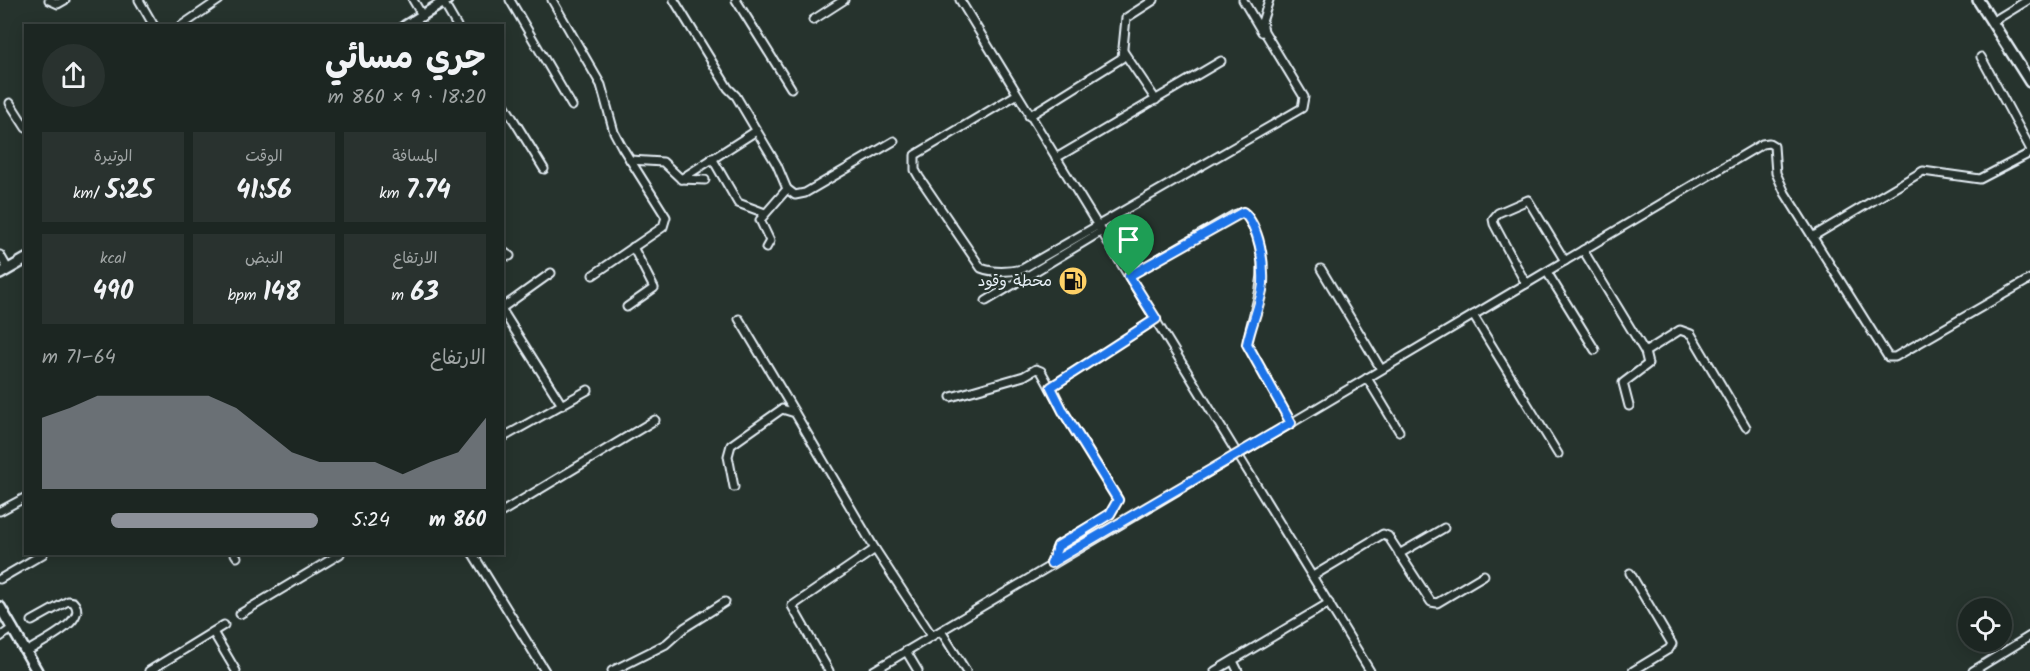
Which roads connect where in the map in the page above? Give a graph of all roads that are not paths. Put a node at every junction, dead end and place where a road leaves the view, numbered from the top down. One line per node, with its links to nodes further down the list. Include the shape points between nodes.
1 (49, 0): 2 (street, via 54,4)
2 (65, 0)
3 (139, 0): 21 (street)
4 (219, 0): 22 (street)
5 (413, 0): 18 (street)
6 (510, 0): 35 (street)
7 (552, 0): 44 (street, via 601,85 614,132)
8 (674, 0): 38 (street)
9 (736, 0): 30 (street)
10 (844, 0): 19 (street)
11 (960, 0): 31 (street)
12 (1154, 0): 26 (street, via 1126,18)
13 (1243, 0): 25 (street)
14 (1269, 0): 25 (street, via 1262,22)
15 (1978, 0): 20 (main road)
16 (2028, 0): 20 (street)
17 (445, 1): 18 (main road); 24 (street)
18 (422, 15): 23 (main road)
19 (813, 20)
20 (1992, 22): 29 (main road)
21 (153, 24)
22 (184, 24)
23 (408, 24)
24 (456, 24)
25 (1267, 39): 50 (street, via 1304,97 1302,108)
26 (1123, 51): 32 (street); 36 (street, via 1122,58)
27 (1981, 57): 40 (street)
28 (1221, 61): 32 (street)
29 (2030, 82)
30 (791, 88)
31 (1016, 94): 36 (street); 50 (street, via 915,154 919,177 984,269 1022,269)
32 (1156, 99): 43 (street)
33 (10, 103): 37 (street)
34 (504, 104): 45 (street)
35 (572, 106)
36 (1029, 116): 43 (street)
37 (24, 125)
38 (756, 131): 42 (street); 48 (street)
39 (894, 141): 48 (street, via 805,193 795,195)
40 (2030, 148)
41 (2030, 153): 51 (street, via 1980,179 1923,171)
42 (712, 158): 46 (street); 49 (street, via 738,202)
43 (1056, 158): 50 (street)
44 (630, 160): 46 (street, via 663,162); 52 (street, via 666,217 663,227)
45 (544, 169)
46 (681, 179): 47 (street)
47 (705, 180)
48 (787, 189): 49 (street)
49 (765, 213): 53 (street, via 760,220 770,241)
50 (1101, 229): 65 (street); 68 (street)
51 (1812, 237): 54 (street, via 1780,183 1773,146 1768,143 1750,149); 66 (street, via 1885,355 1891,358)
52 (633, 247): 64 (street); 69 (street, via 654,288)
53 (766, 248)
54 (1583, 250): 59 (street); 76 (street)
55 (504, 252): 57 (street)
56 (0, 255): 61 (street)
57 (510, 256)
58 (24, 260): 61 (main road)
59 (1565, 261): 62 (street); 67 (street, via 1527,199 1498,213 1494,224)
60 (1321, 269): 77 (street)
61 (4, 272)
62 (1547, 272): 67 (street); 75 (street)
63 (551, 273): 70 (street)
64 (593, 275)
65 (1129, 276): 74 (street); 86 (street, via 1234,215 1246,214 1257,236 1263,277 1247,344)
66 (2030, 279)
67 (1526, 284): 72 (street)
68 (986, 302)
69 (627, 307)
70 (504, 308)
71 (504, 312): 82 (street)
72 (1473, 315): 77 (street); 91 (street)
73 (738, 319): 84 (street)
74 (1156, 319): 79 (street); 90 (street)
75 (1595, 350)
76 (1645, 352): 83 (street, via 1648,364 1623,383); 87 (street, via 1680,330 1691,334)
77 (1381, 369): 78 (street)
78 (1366, 378): 86 (street); 88 (street)
79 (1051, 387): 81 (street, via 1039,369); 102 (street, via 1118,500 1110,514 1058,546)
80 (588, 390): 82 (street)
81 (951, 397)
82 (561, 405): 89 (street)
83 (1629, 406)
84 (795, 413): 92 (street, via 782,409 731,445 728,456); 97 (street)
85 (656, 420): 95 (street)
86 (1291, 423): 90 (street)
87 (1746, 427)
88 (1399, 431)
89 (504, 437)
90 (1238, 453): 102 (street); 105 (street)
91 (1558, 454)
92 (734, 487)
93 (24, 498): 94 (street)
94 (0, 511)
95 (504, 511)
96 (1444, 528): 98 (street)
97 (875, 549): 116 (street); 127 (street, via 792,606)
98 (1399, 554): 104 (street, via 1434,603); 105 (street, via 1383,534)
99 (41, 555): 106 (street)
100 (338, 555): 110 (street)
101 (474, 555): 125 (street)
102 (1051, 563): 114 (street)
103 (1630, 573): 134 (street, via 1672,644)
104 (1484, 575)
105 (1313, 576): 108 (street)
106 (0, 579)
107 (725, 602): 126 (street, via 666,644)
108 (1329, 603): 121 (street); 133 (street)
109 (0, 607): 113 (main road)
110 (240, 614)
111 (32, 621): 120 (street, via 68,602 78,608 71,623)
112 (224, 625): 115 (street)
113 (13, 628): 118 (street); 120 (main road)
114 (941, 631): 116 (street); 130 (street)
115 (213, 632): 123 (street); 124 (street)
116 (932, 636): 119 (street)
117 (2030, 636): 135 (street)
118 (0, 637)
119 (906, 651): 128 (street); 129 (street)
120 (26, 652): 122 (main road)
121 (1233, 661): 131 (street); 132 (street)
122 (37, 671)
123 (148, 671)
124 (236, 671)
125 (545, 671)
126 (612, 671)
127 (829, 671)
128 (873, 671)
129 (918, 671)
130 (966, 671)
131 (1215, 671)
132 (1238, 671)
133 (1370, 671)
134 (1633, 671)
135 (1973, 671)

